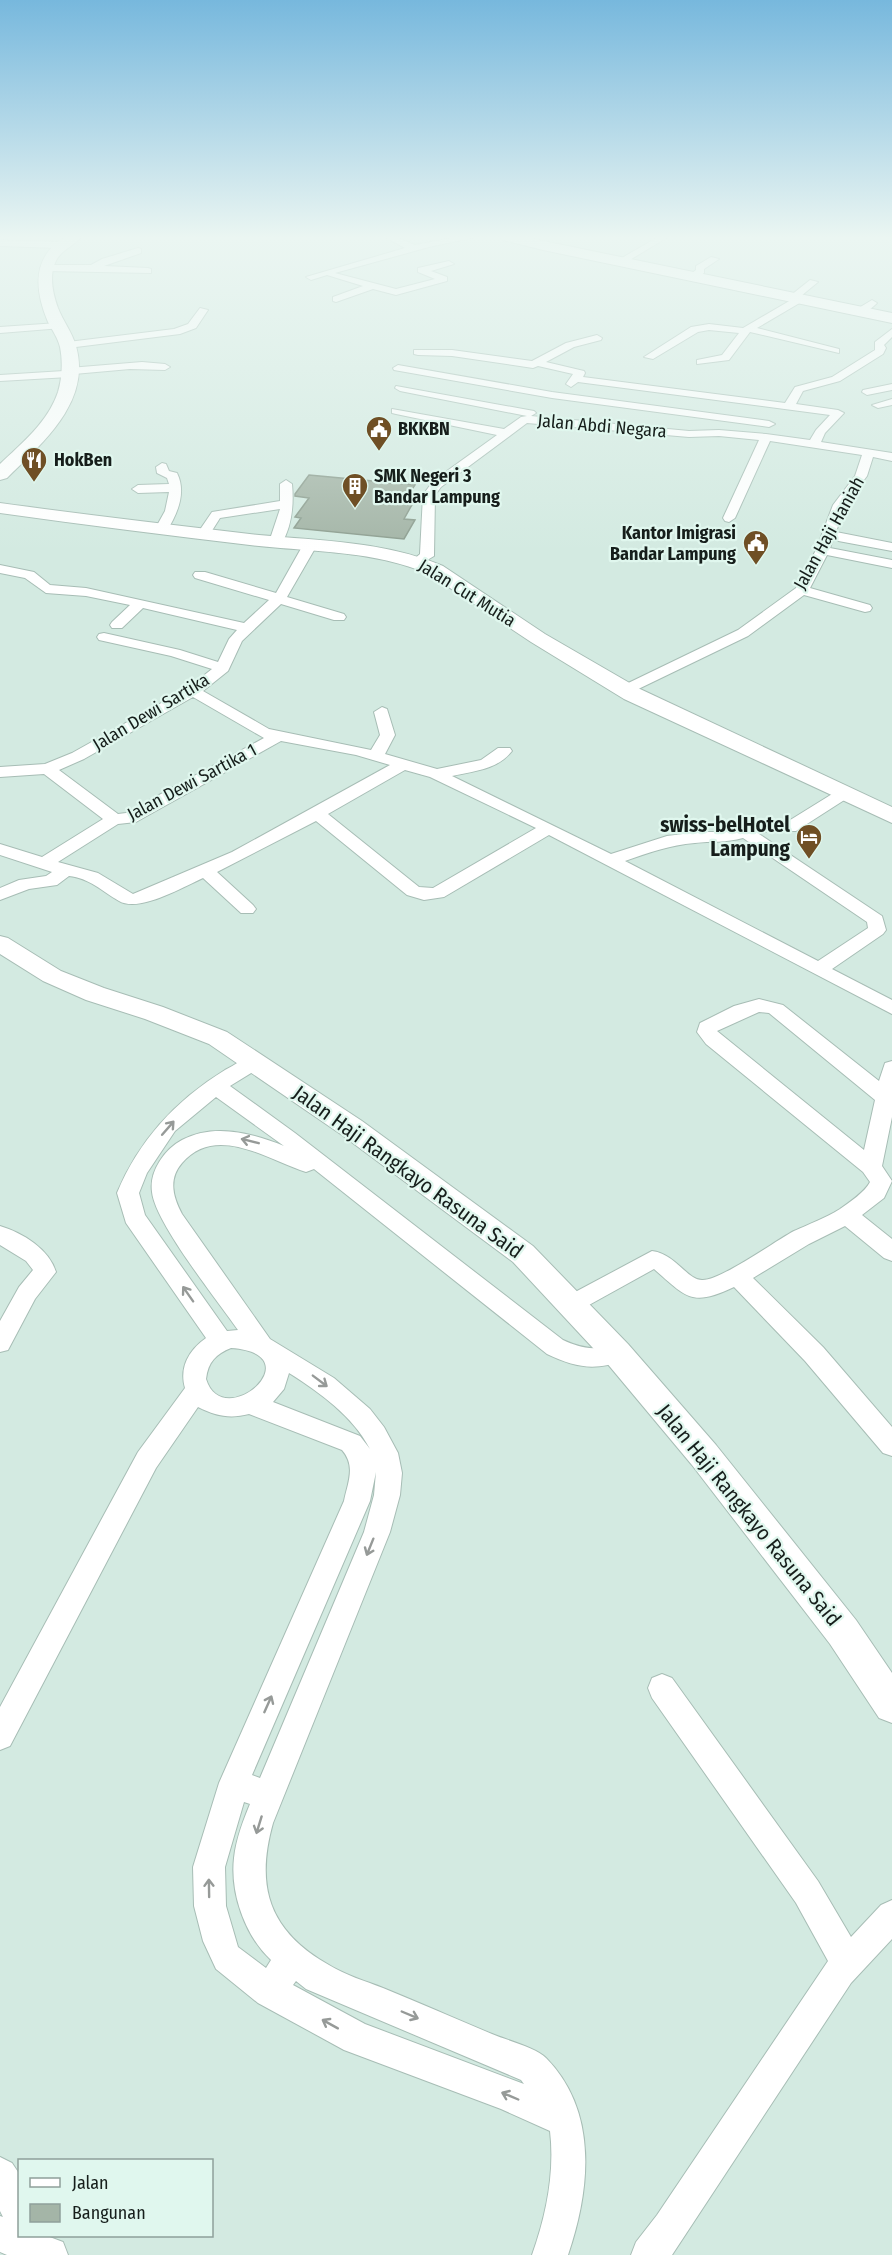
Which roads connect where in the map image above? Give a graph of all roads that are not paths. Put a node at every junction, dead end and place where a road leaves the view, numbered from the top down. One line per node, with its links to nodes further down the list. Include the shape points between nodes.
1 (67, 342): 7 (main road)
2 (91, 342): 7 (street)
3 (581, 342): 14 (street)
4 (673, 342): 12 (street)
5 (739, 342): 13 (street, via 725,358)
6 (798, 342): 10 (street)
7 (68, 345): 17 (main road)
8 (481, 348): 14 (street)
9 (887, 350): 26 (street, via 836,379 799,389)
10 (835, 351)
11 (418, 352): 14 (street)
12 (649, 357)
13 (701, 362)
14 (537, 363): 19 (street, via 577,372)
15 (165, 367): 17 (street, via 142,364)
16 (398, 368): 23 (street)
17 (69, 372): 18 (street); 38 (main road, via 66,392 50,423)
18 (0, 378)
19 (577, 379): 23 (street); 26 (street)
20 (892, 387): 22 (street)
21 (400, 388): 28 (street)
22 (867, 392)
23 (552, 395): 28 (street); 29 (street)
24 (892, 402): 25 (street)
25 (878, 405)
26 (789, 406): 33 (street, via 838,413)
27 (396, 411): 31 (street)
28 (528, 416): 31 (street, Jalan Abdi Negara); 32 (street, Jalan Abdi Negara)
29 (715, 416): 30 (street); 32 (street)
30 (777, 426)
31 (506, 433): 52 (street, Jalan Abdi Negara, via 437,484 429,495 427,556)
32 (704, 434): 34 (street, Jalan Abdi Negara)
33 (815, 435): 34 (street, Jalan Abdi Negara); 35 (street, Jalan Abdi Negara)
34 (766, 437): 44 (street)
35 (868, 455): 36 (street, Jalan Abdi Negara); 47 (street, Jalan Haji Haniah, via 861,476 839,506)
36 (892, 457)
37 (162, 466): 40 (street, via 163,473 172,476)
38 (0, 474)
39 (285, 484): 42 (street)
40 (174, 488): 41 (street); 45 (street, via 174,503)
41 (138, 489)
42 (287, 504): 46 (street, via 216,515); 48 (street, via 284,526)
43 (0, 508): 45 (main road, Jalan Cut Mutia)
44 (729, 518)
45 (161, 529): 46 (main road, Jalan Cut Mutia)
46 (203, 534): 48 (main road, Jalan Cut Mutia)
47 (829, 535): 50 (street); 51 (street, Jalan Haji Haniah)
48 (276, 542): 49 (main road, Jalan Cut Mutia)
49 (310, 545): 52 (main road, Jalan Cut Mutia); 59 (street, Jalan Dewi Sartika)
50 (892, 547)
51 (823, 550): 53 (street); 57 (street, Jalan Haji Haniah)
52 (419, 561): 67 (main road, Jalan Cut Mutia)
53 (892, 564)
54 (0, 569): 60 (street, via 29,575 46,589)
55 (200, 575): 56 (street)
56 (242, 588): 58 (street); 59 (street)
57 (802, 590): 61 (street); 67 (street, Jalan Haji Haniah, via 743,633)
58 (227, 597)
59 (278, 600): 62 (street); 64 (street, Jalan Dewi Sartika)
60 (140, 603): 63 (street); 64 (street)
61 (865, 608)
62 (339, 617)
63 (117, 626)
64 (246, 628): 66 (street, Jalan Dewi Sartika, via 236,639)
65 (104, 637): 66 (street)
66 (223, 668): 68 (street, Jalan Dewi Sartika)
67 (625, 690): 77 (main road, Jalan Cut Mutia)
68 (192, 691): 70 (street, via 255,728); 74 (street, Jalan Dewi Sartika)
69 (382, 712): 72 (street, via 389,732 386,743)
70 (279, 736): 72 (street); 80 (street, Jalan Dewi Sartika 1, via 130,818)
71 (504, 751): 76 (street, via 486,764)
72 (375, 755): 73 (street)
73 (404, 764): 76 (street); 78 (street)
74 (48, 769): 75 (street, Jalan Dewi Sartika); 80 (street, Jalan Dewi Sartika 1)
75 (0, 772)
76 (436, 774): 81 (street)
77 (843, 794): 79 (main road, Jalan Cut Mutia); 82 (street, via 790,827 767,826)
78 (318, 814): 81 (street, via 412,891 424,896 438,893); 87 (street)
79 (892, 815)
80 (114, 819): 85 (street)
81 (549, 828): 84 (street)
82 (746, 833): 84 (street, via 667,841); 91 (street, via 876,920 877,930)
83 (0, 849): 85 (street)
84 (610, 860): 91 (street)
85 (45, 863): 86 (street)
86 (65, 870): 87 (street, via 94,876 132,900); 88 (street, via 51,881 25,884)
87 (204, 870): 89 (street)
88 (0, 895)
89 (247, 909)
90 (0, 943): 93 (street, Jalan Haji Rangkayo Rasuna Said, via 52,976 218,1038)
91 (819, 969): 92 (street)
92 (892, 1008)
93 (254, 1062): 95 (street); 103 (street, Jalan Haji Rangkayo Rasuna Said, via 473,1215 523,1254)
94 (892, 1068): 96 (street)
95 (215, 1086): 98 (street); 104 (street, one-way to 95, via 134,1217 128,1193 137,1170 168,1126)
96 (885, 1097): 97 (street); 97 (street, via 766,1004 755,1004 707,1028 713,1039)
97 (871, 1167): 99 (street, via 881,1181 879,1186)
98 (342, 1180): 106 (street, one-way to 106, via 266,1145 238,1138 199,1140 175,1154 165,1171 161,1185 164,1199 188,1241); 107 (street, via 555,1347 577,1358 603,1359)
99 (847, 1215): 101 (street); 102 (street)
100 (0, 1234): 105 (street, via 38,1259 45,1272 27,1293)
101 (892, 1252)
102 (737, 1276): 103 (street, via 698,1290 689,1287 660,1261 652,1260); 110 (street, via 814,1354)
103 (572, 1304): 107 (street, Jalan Haji Rangkayo Rasuna Said)
104 (222, 1341): 106 (street, via 244,1339); 108 (street, via 197,1360 193,1375)
105 (0, 1343)
106 (266, 1347): 109 (street, via 278,1365 275,1383 263,1397); 115 (street, one-way to 115, via 299,1365 349,1404 376,1435 389,1472 377,1532)
107 (617, 1353): 112 (street, Jalan Haji Rangkayo Rasuna Said, via 768,1534 843,1632)
108 (197, 1390): 109 (street, via 221,1406); 113 (street, via 147,1460)
109 (250, 1404): 114 (street, one-way to 109, via 357,1501 364,1471 362,1454 351,1443)
110 (892, 1445)
111 (662, 1688): 118 (street, via 807,1892)
112 (892, 1705)
113 (0, 1736)
114 (234, 1783): 115 (street); 119 (street, one-way to 114, via 227,1958 210,1906 209,1867)
115 (268, 1796): 117 (street, one-way to 117, via 252,1849 252,1893 261,1922)
116 (892, 1916): 118 (street)
117 (291, 1959): 119 (street); 120 (street, one-way to 120, via 318,1977 533,2068)
118 (848, 1964): 127 (street)
119 (270, 1991): 120 (street, one-way to 119, via 507,2094 356,2038)
120 (564, 2120): 126 (street, via 569,2164)
121 (0, 2175): 122 (street)
122 (18, 2208)
123 (0, 2234): 125 (street)
124 (38, 2237): 125 (street)
125 (52, 2255)
126 (550, 2255)
127 (649, 2255)

